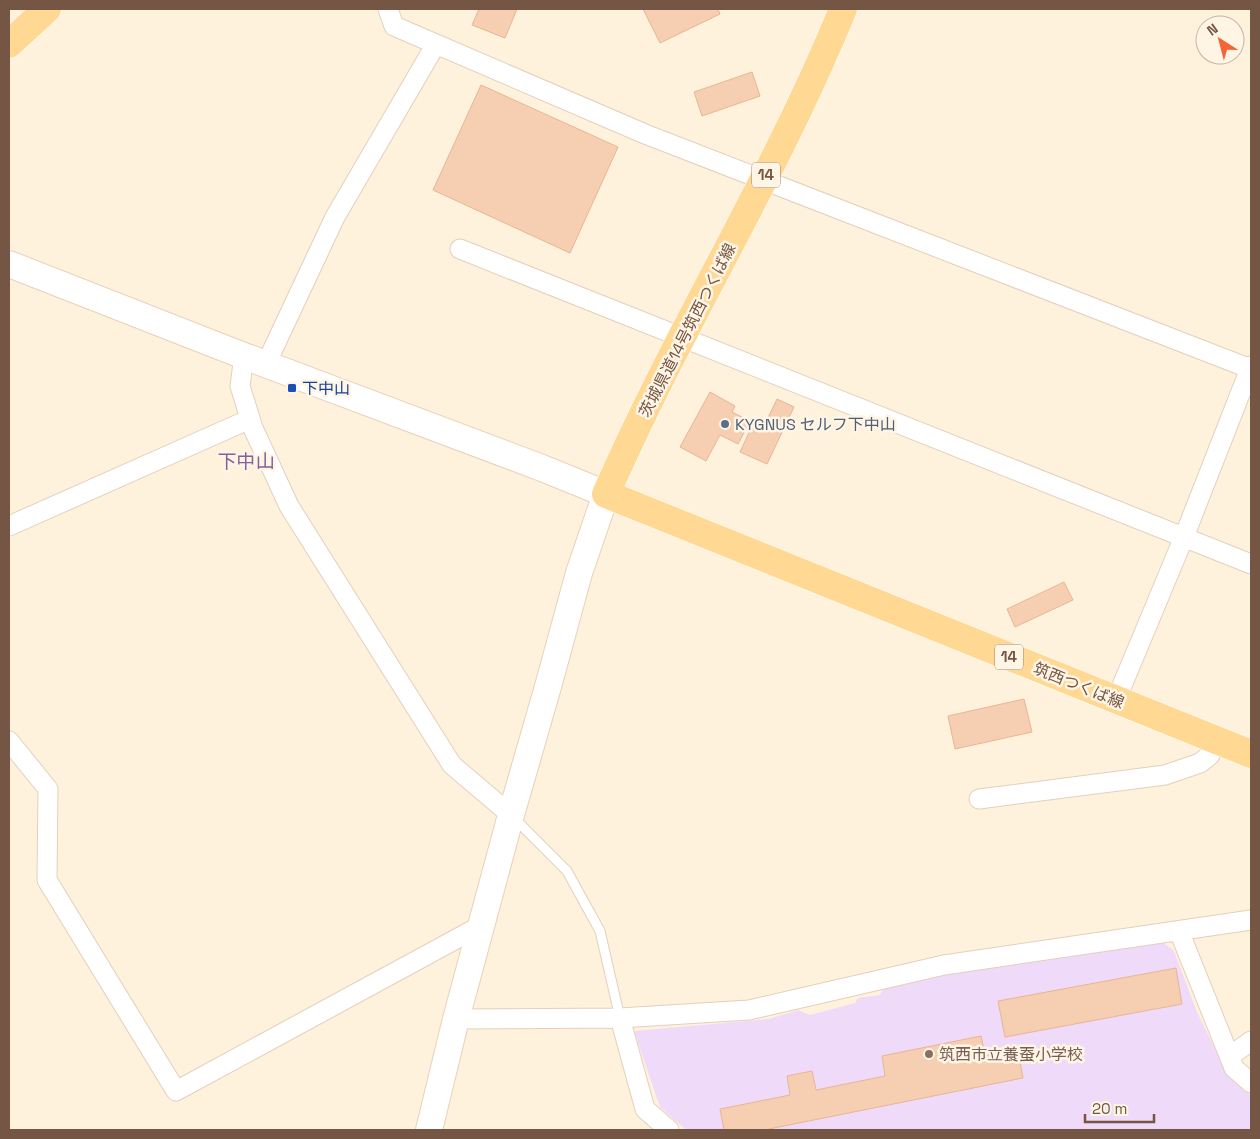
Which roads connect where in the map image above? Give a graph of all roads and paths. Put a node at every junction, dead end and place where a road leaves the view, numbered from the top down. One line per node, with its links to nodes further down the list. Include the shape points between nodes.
1 (47, 9): 4 (main road)
2 (388, 9): 5 (street, via 394,26)
3 (843, 9): 6 (main road, 茨城県道14号筑西つくば線 / 14, via 806,96)
4 (9, 44)
5 (436, 44): 6 (street, via 645,134); 10 (street)
6 (764, 179): 9 (main road, 茨城県道14号筑西つくば線 / 14); 11 (street)
7 (460, 250): 9 (street)
8 (9, 264): 10 (street)
9 (682, 338): 13 (main road, 茨城県道14号筑西つくば線 / 14); 15 (street)
10 (255, 360): 12 (street, via 240,386); 13 (street)
11 (1251, 367): 15 (street)
12 (250, 419): 14 (street); 22 (street, via 289,506 452,766)
13 (606, 494): 17 (main road, 筑西つくば線 / 14); 22 (street, via 579,573)
14 (9, 526)
15 (1184, 537): 16 (street); 17 (street)
16 (1251, 564)
17 (1116, 700): 18 (main road, 筑西つくば線 / 14)
18 (1216, 740): 20 (main road, 筑西つくば線 / 14); 21 (street, via 1210,755 1200,764 1164,775)
19 (9, 741): 24 (street, via 48,789 47,880 176,1091)
20 (1251, 754)
21 (979, 799)
22 (511, 815): 24 (street); 26 (lane, via 567,871 600,931)
23 (1251, 920): 25 (street)
24 (482, 924): 27 (street)
25 (1179, 931): 26 (street, via 944,965 749,1010); 29 (street)
26 (620, 1018): 27 (street); 31 (street, via 645,1108)
27 (456, 1019): 32 (street)
28 (1251, 1041): 29 (street)
29 (1230, 1056): 30 (street, via 1234,1068)
30 (1251, 1083)
31 (659, 1127)
32 (429, 1130)

